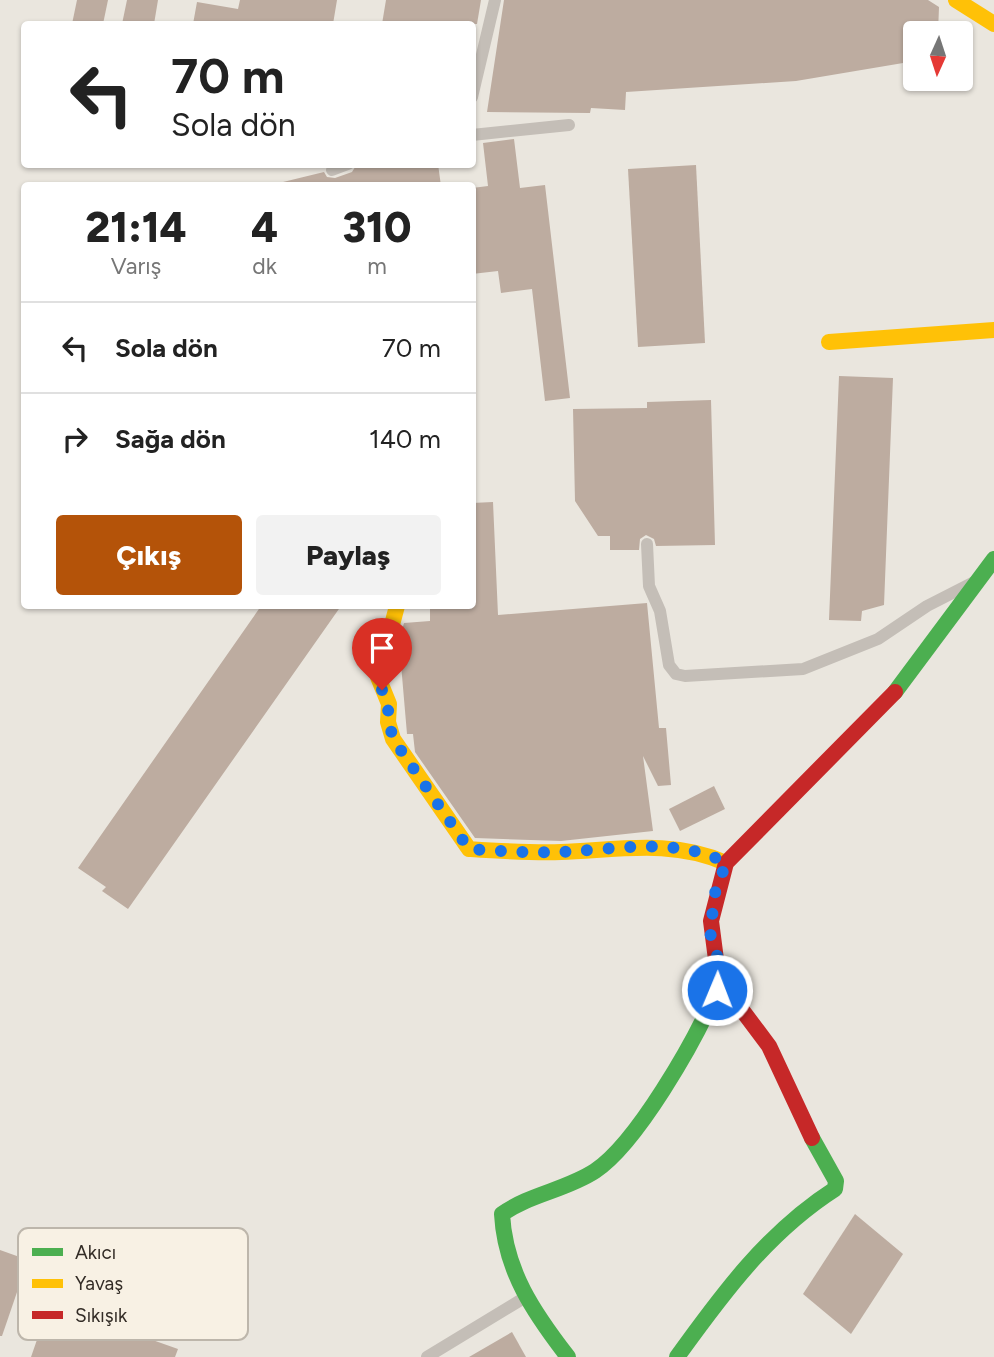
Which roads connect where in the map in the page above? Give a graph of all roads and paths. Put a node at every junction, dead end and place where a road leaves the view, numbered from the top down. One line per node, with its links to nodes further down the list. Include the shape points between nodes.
1 (495, 0): 4 (street)
2 (956, 0): 3 (street)
3 (994, 24)
4 (476, 80)
5 (569, 125): 6 (street)
6 (476, 135)
7 (337, 168): 8 (street)
8 (332, 170)
9 (994, 330): 10 (street)
10 (829, 342)
11 (648, 544): 13 (street, via 649,586 660,611 669,665 685,676 803,669 878,639 927,606)
12 (994, 559): 13 (street)
13 (978, 581): 15 (street, via 905,682)
14 (396, 609): 15 (street, via 379,677 389,704 393,739 469,849 536,852 635,846 710,854)
15 (726, 863): 16 (street, via 715,893 710,933 719,962)
16 (718, 978): 17 (street, via 705,1016 629,1138 597,1170 514,1204 502,1214 509,1255); 20 (street, via 769,1046 800,1117 836,1181 835,1189 770,1238)
17 (524, 1298): 18 (street); 19 (street)
18 (427, 1357)
19 (568, 1357)
20 (677, 1357)

